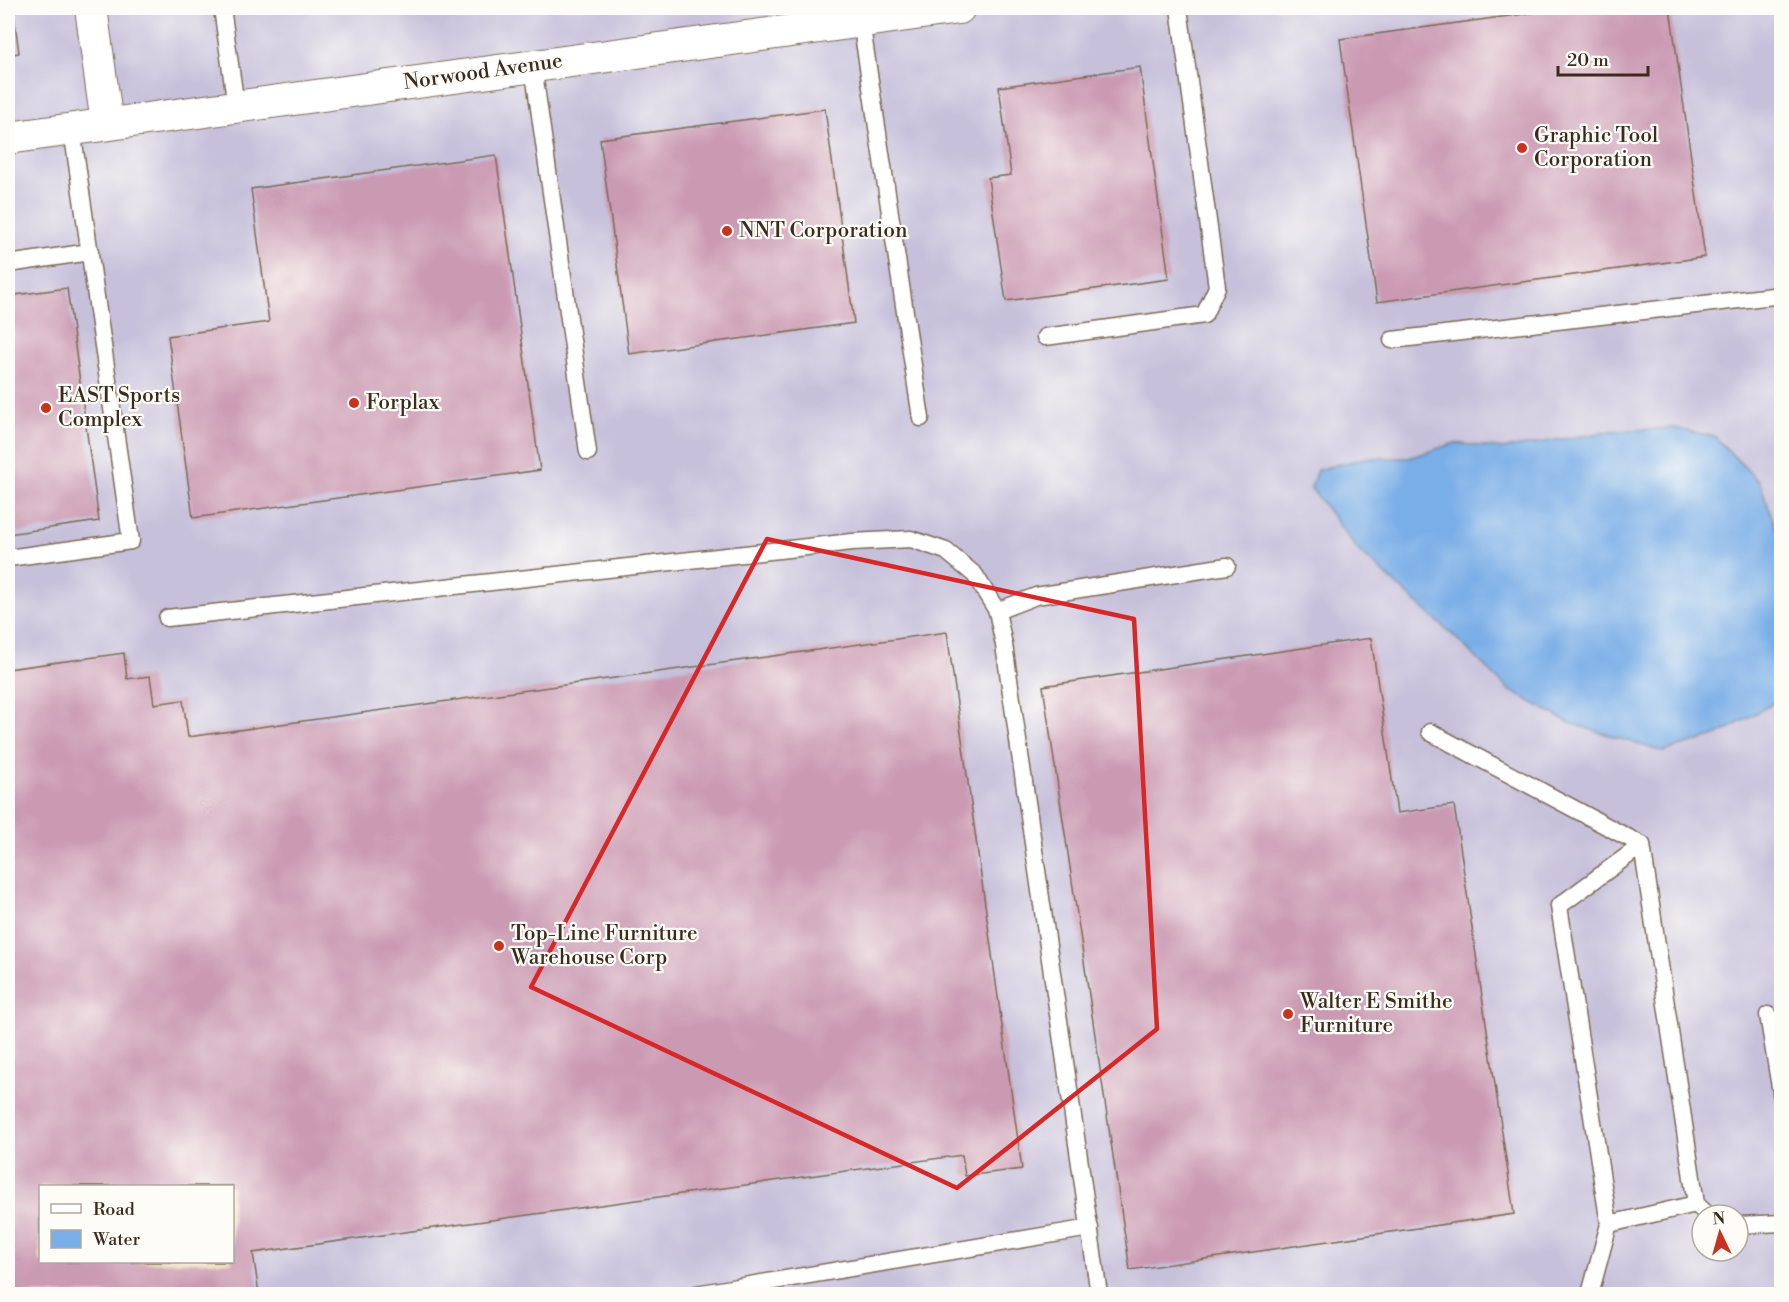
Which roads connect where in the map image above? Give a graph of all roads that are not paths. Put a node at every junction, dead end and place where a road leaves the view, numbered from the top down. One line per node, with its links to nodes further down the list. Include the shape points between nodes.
1 (91, 8): 8 (street)
2 (222, 8): 7 (lane)
3 (959, 8): 5 (street, Norwood Avenue)
4 (1179, 8): 14 (lane, via 1217,287 1204,315)
5 (861, 21): 6 (street, Norwood Avenue); 16 (lane)
6 (533, 66): 7 (street, Norwood Avenue); 17 (lane)
7 (236, 106): 8 (street, Norwood Avenue)
8 (107, 124): 9 (street, Norwood Avenue)
9 (72, 129): 10 (street, Norwood Avenue); 11 (lane)
10 (8, 138)
11 (90, 252): 12 (lane); 18 (lane, via 131,541)
12 (8, 264)
13 (1782, 295): 15 (lane)
14 (1045, 337)
15 (1392, 340)
16 (921, 418)
17 (588, 452)
18 (8, 558)
19 (1227, 566): 20 (lane, via 1036,596)
20 (997, 611): 21 (lane, via 975,575 946,551 911,539 852,542); 31 (lane)
21 (167, 618)
22 (1430, 732): 23 (lane)
23 (1642, 845): 26 (lane); 29 (lane, via 1559,906)
24 (1768, 1015): 25 (lane)
25 (1782, 1099)
26 (1701, 1203)
27 (1690, 1212): 29 (lane)
28 (1782, 1223): 30 (lane)
29 (1609, 1224): 34 (lane)
30 (1750, 1224)
31 (1090, 1228): 32 (lane); 33 (lane)
32 (696, 1294)
33 (1099, 1294)
34 (1590, 1294)

